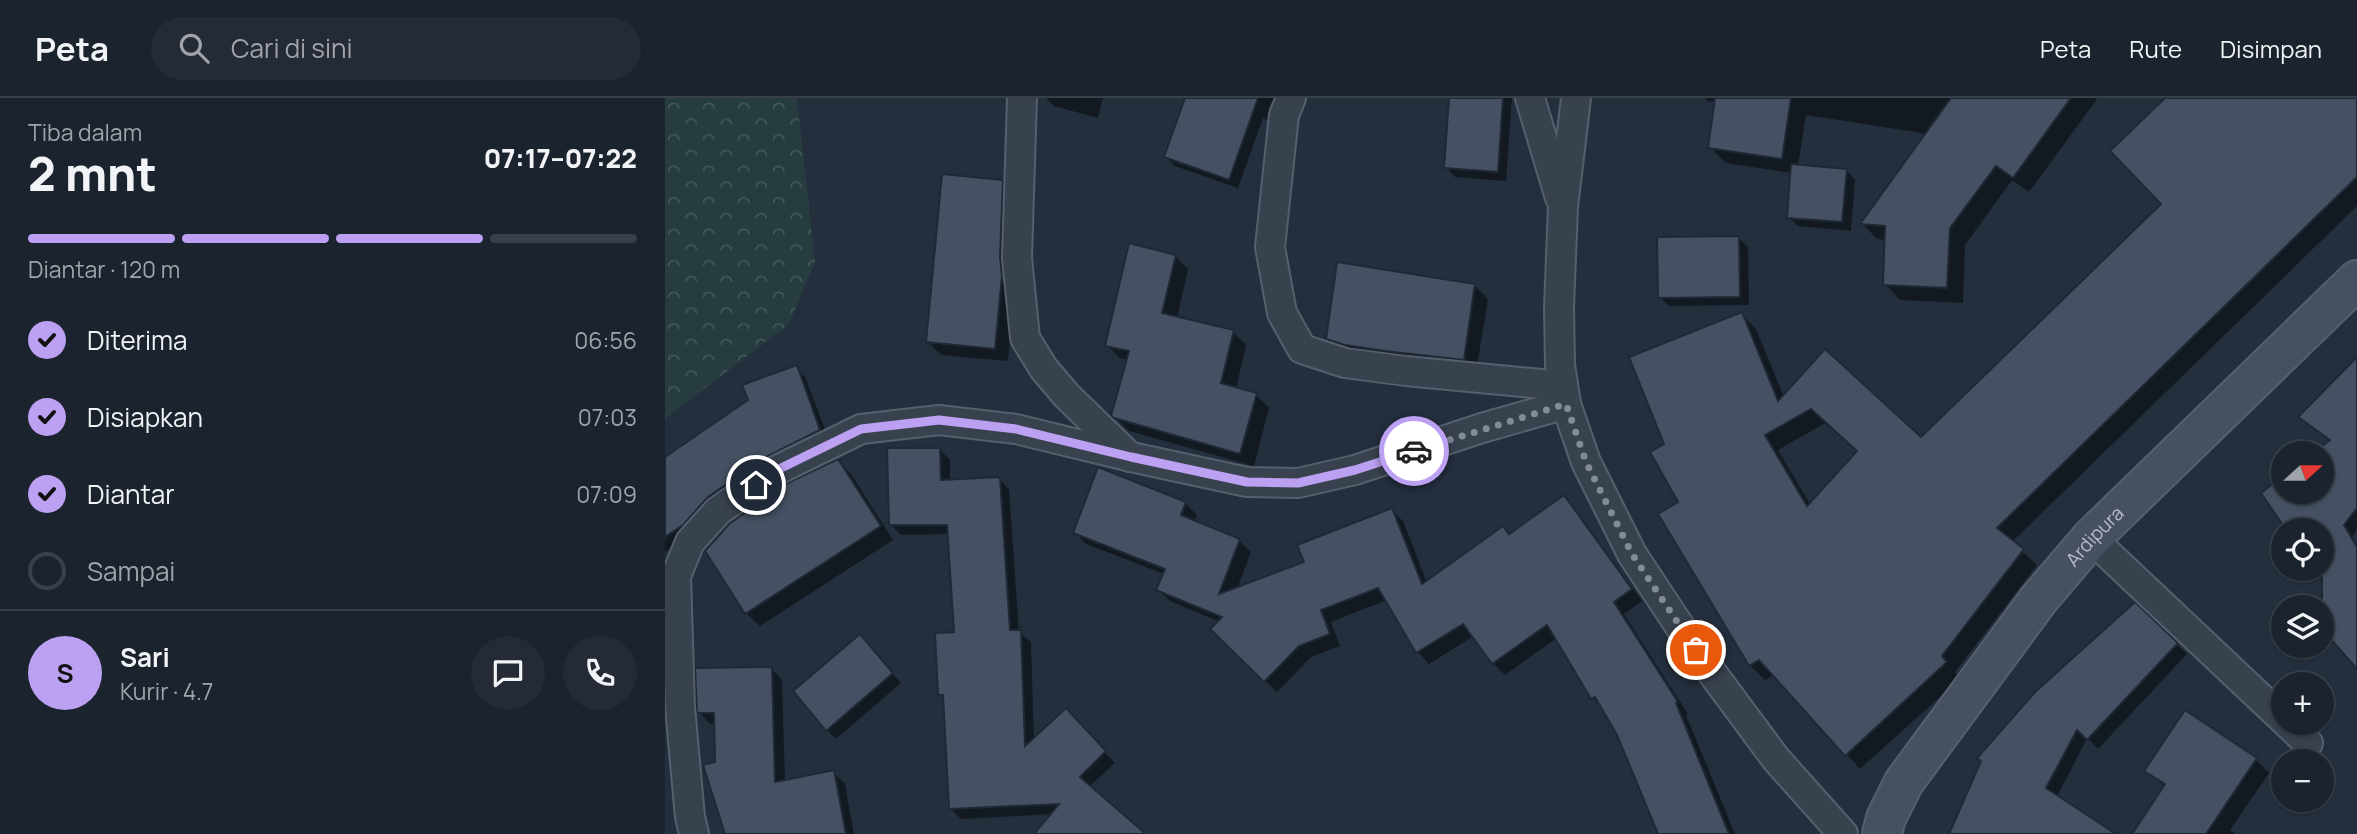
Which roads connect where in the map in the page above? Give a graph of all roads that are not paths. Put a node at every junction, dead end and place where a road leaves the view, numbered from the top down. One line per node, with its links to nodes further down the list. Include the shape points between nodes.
1 (1022, 98): 8 (street, via 1017,258 1025,338 1067,396)
2 (1291, 98): 7 (street, via 1284,115 1270,247 1282,313 1302,349 1345,363)
3 (1530, 98): 5 (street)
4 (1576, 98): 5 (street)
5 (1563, 207): 7 (street, via 1559,307)
6 (2357, 280): 9 (street, Ardipura)
7 (1565, 395): 8 (street, via 1355,470 1298,483 1247,482); 15 (street, via 1586,462 1632,554 1776,759)
8 (1131, 457): 10 (street, via 1016,429 939,420 861,429 775,471 718,511 690,542)
9 (2091, 538): 11 (street); 16 (street, Ardipura, via 2039,599 1904,782)
10 (671, 578): 14 (street)
11 (2271, 708)
12 (2300, 735): 13 (street)
13 (2308, 743)
14 (694, 834)
15 (1843, 834)
16 (1882, 834)

